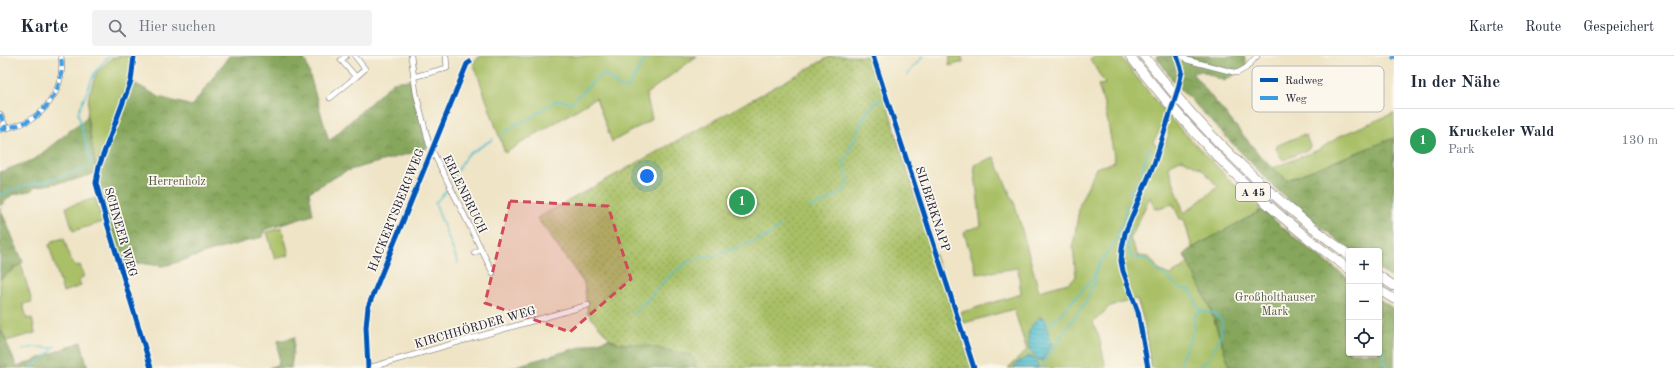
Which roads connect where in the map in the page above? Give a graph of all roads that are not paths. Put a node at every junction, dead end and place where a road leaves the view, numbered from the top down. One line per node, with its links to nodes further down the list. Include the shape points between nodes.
1 (61, 56): 20 (street, via 60,80 56,93 48,104 30,119)
2 (134, 56): 32 (street, SCHNEER WEG, via 131,81 98,170 96,183)
3 (346, 56): 14 (street, via 341,60)
4 (355, 56): 14 (street, via 365,68)
5 (411, 56): 15 (street, ERLENBRUCH)
6 (446, 56): 15 (street, via 447,68)
7 (873, 56): 34 (street, SILBERKNAPP)
8 (1130, 56): 25 (highway, A 45, via 1168,104 1231,171 1286,221)
9 (1144, 56): 24 (highway, A 45, via 1179,99 1239,163 1303,220)
10 (1177, 56): 16 (street, via 1182,71)
11 (1182, 56): 12 (street, via 1187,60 1237,73 1246,68)
12 (1257, 56)
13 (468, 63): 21 (street, HACKERTSBERGWEG)
14 (356, 77): 17 (street)
15 (413, 77): 21 (street, ERLENBRUCH)
16 (1178, 89)
17 (330, 98)
18 (0, 114): 20 (street)
19 (1168, 122): 35 (street, via 1154,164 1125,233 1121,261 1140,321)
20 (3, 129)
21 (431, 149): 22 (street, ERLENBRUCH); 33 (street, HACKERTSBERGWEG, via 366,314)
22 (481, 250): 23 (street, ERLENBRUCH); 26 (street, ERLENBRUCH)
23 (474, 253)
24 (1346, 253)
25 (1346, 267)
26 (493, 273)
27 (1382, 278): 28 (highway)
28 (1394, 286)
29 (1382, 292): 30 (highway)
30 (1394, 299)
31 (588, 305): 33 (street, KIRCHHÖRDER WEG)
32 (151, 368)
33 (368, 368)
34 (974, 368)
35 (1148, 368)

